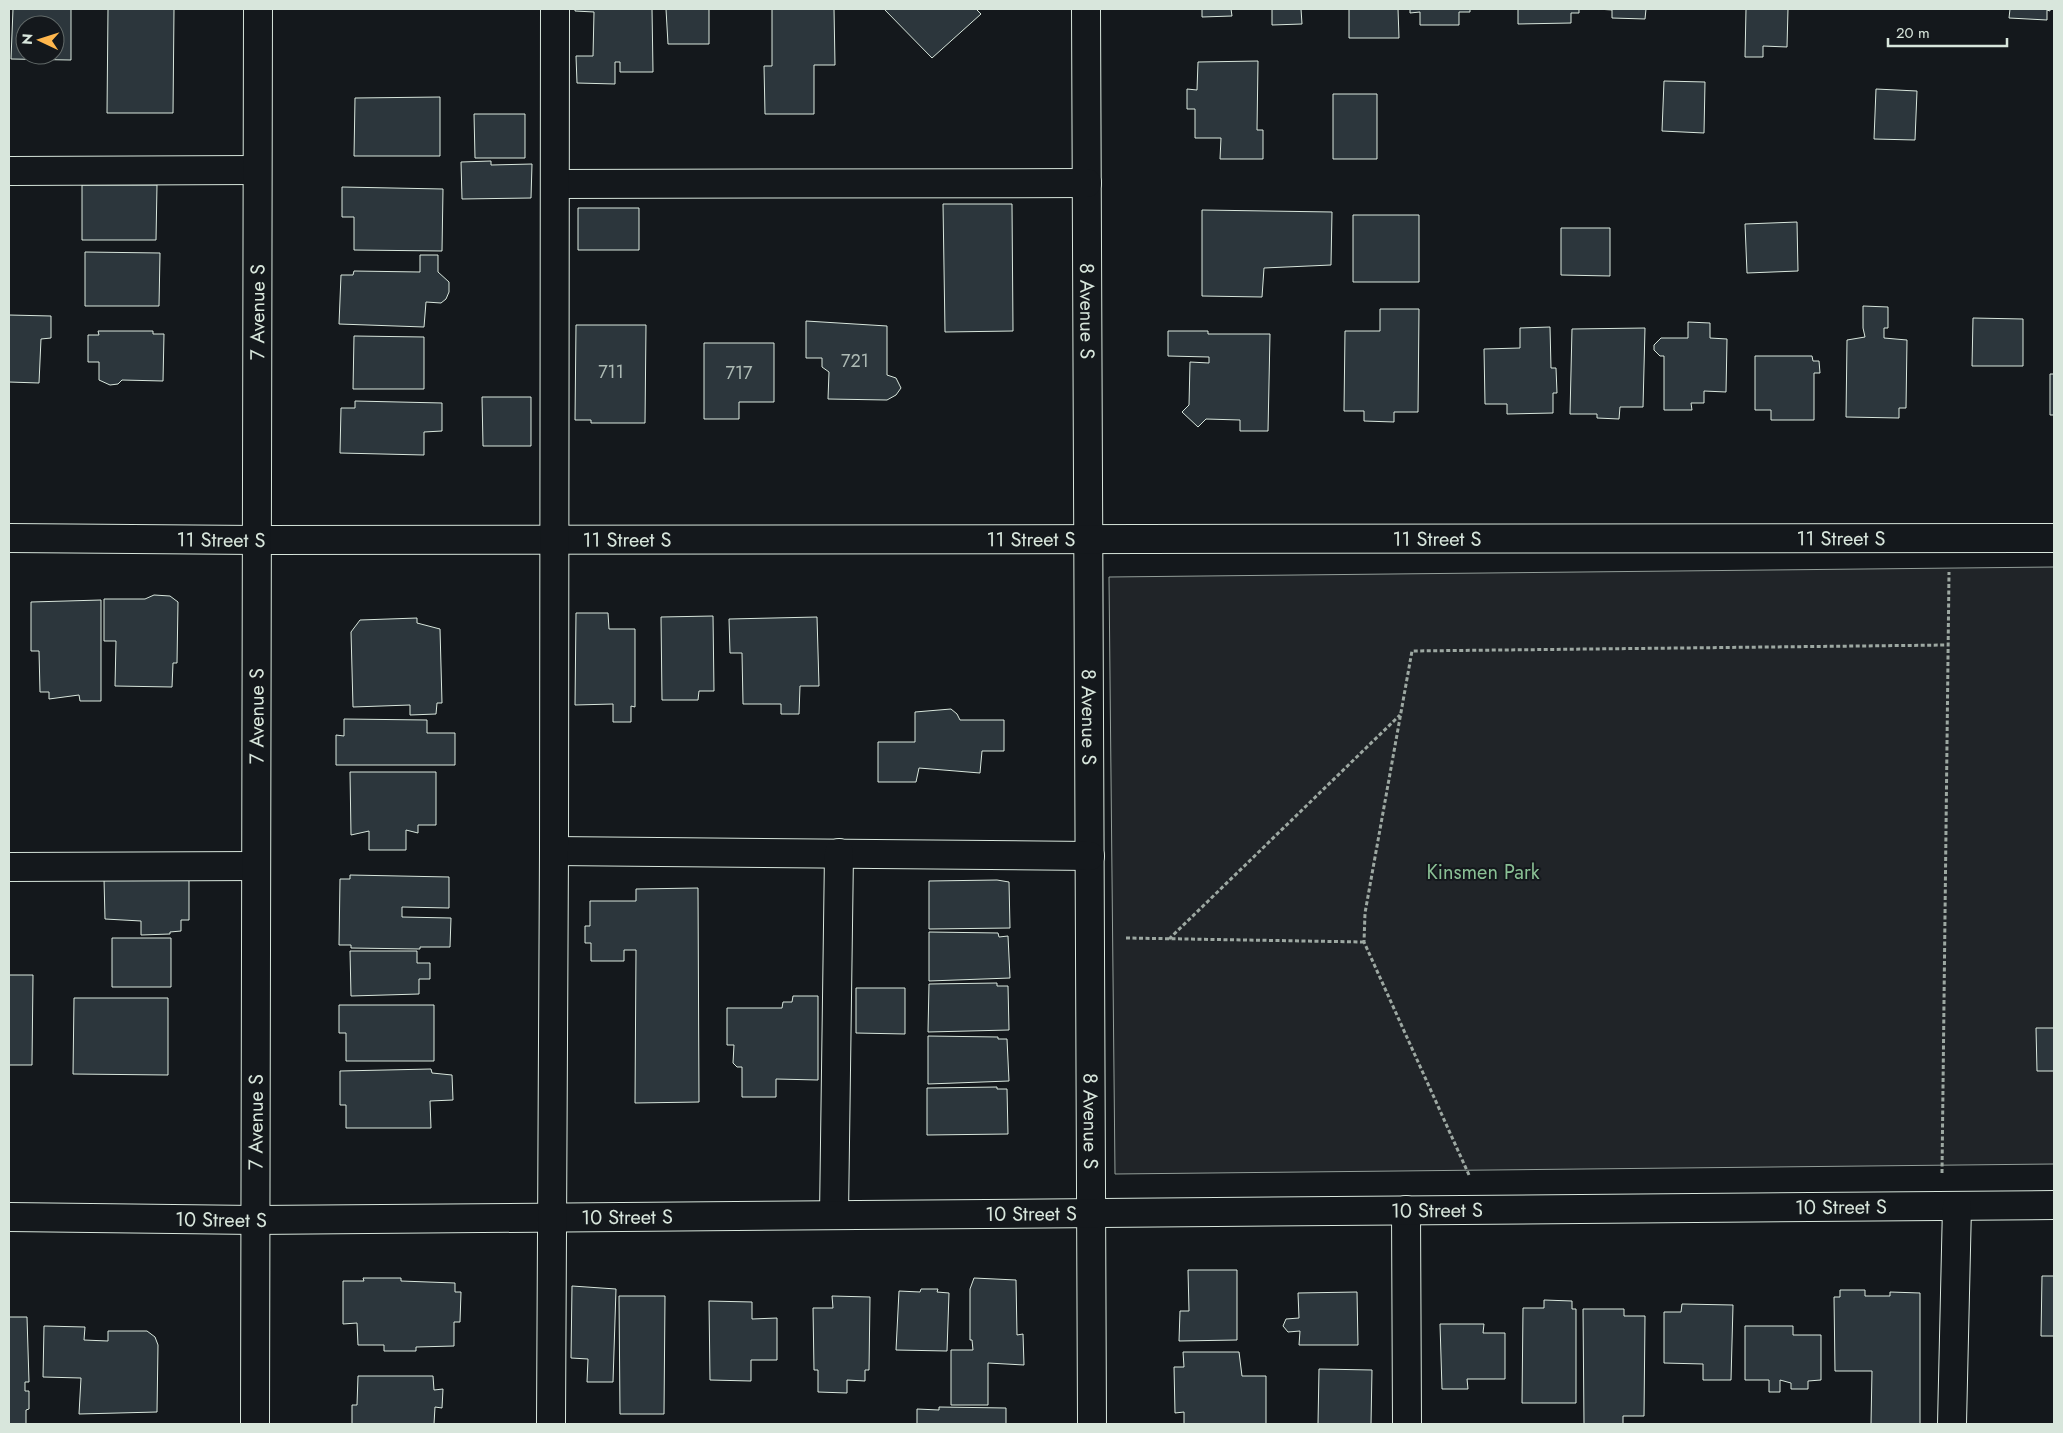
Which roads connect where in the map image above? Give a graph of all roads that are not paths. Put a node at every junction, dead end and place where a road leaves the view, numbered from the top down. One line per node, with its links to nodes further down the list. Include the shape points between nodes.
1 (258, 9): 4 (street, 7 Avenue S)
2 (555, 9): 7 (street)
3 (1086, 9): 6 (street, 8 Avenue S)
4 (257, 170): 5 (street); 11 (street, 7 Avenue S)
5 (9, 171)
6 (1087, 183): 7 (street); 10 (street, 8 Avenue S)
7 (555, 184): 12 (street)
8 (9, 538): 11 (street, 11 Street S)
9 (2054, 538): 10 (street, 11 Street S)
10 (1089, 539): 12 (street, 11 Street S); 15 (street, 8 Avenue S)
11 (257, 540): 12 (street, 11 Street S); 16 (street, 7 Avenue S)
12 (554, 540): 13 (street)
13 (554, 851): 14 (street); 24 (street)
14 (839, 853): 15 (street); 22 (street)
15 (1090, 856): 21 (street, 8 Avenue S)
16 (256, 866): 17 (street); 25 (street, 7 Avenue S)
17 (9, 867)
18 (2054, 1205): 19 (street, 10 Street S)
19 (1950, 1206): 20 (street, 10 Street S); 30 (street)
20 (1406, 1210): 21 (street, 10 Street S); 29 (street)
21 (1091, 1213): 22 (street, 10 Street S); 28 (street, 8 Avenue S)
22 (834, 1215): 24 (street, 10 Street S)
23 (9, 1217): 25 (street, 10 Street S)
24 (553, 1217): 25 (street, 10 Street S); 27 (street)
25 (255, 1220): 26 (street, 7 Avenue S)
26 (255, 1424)
27 (551, 1424)
28 (1092, 1424)
29 (1407, 1424)
30 (1952, 1424)

